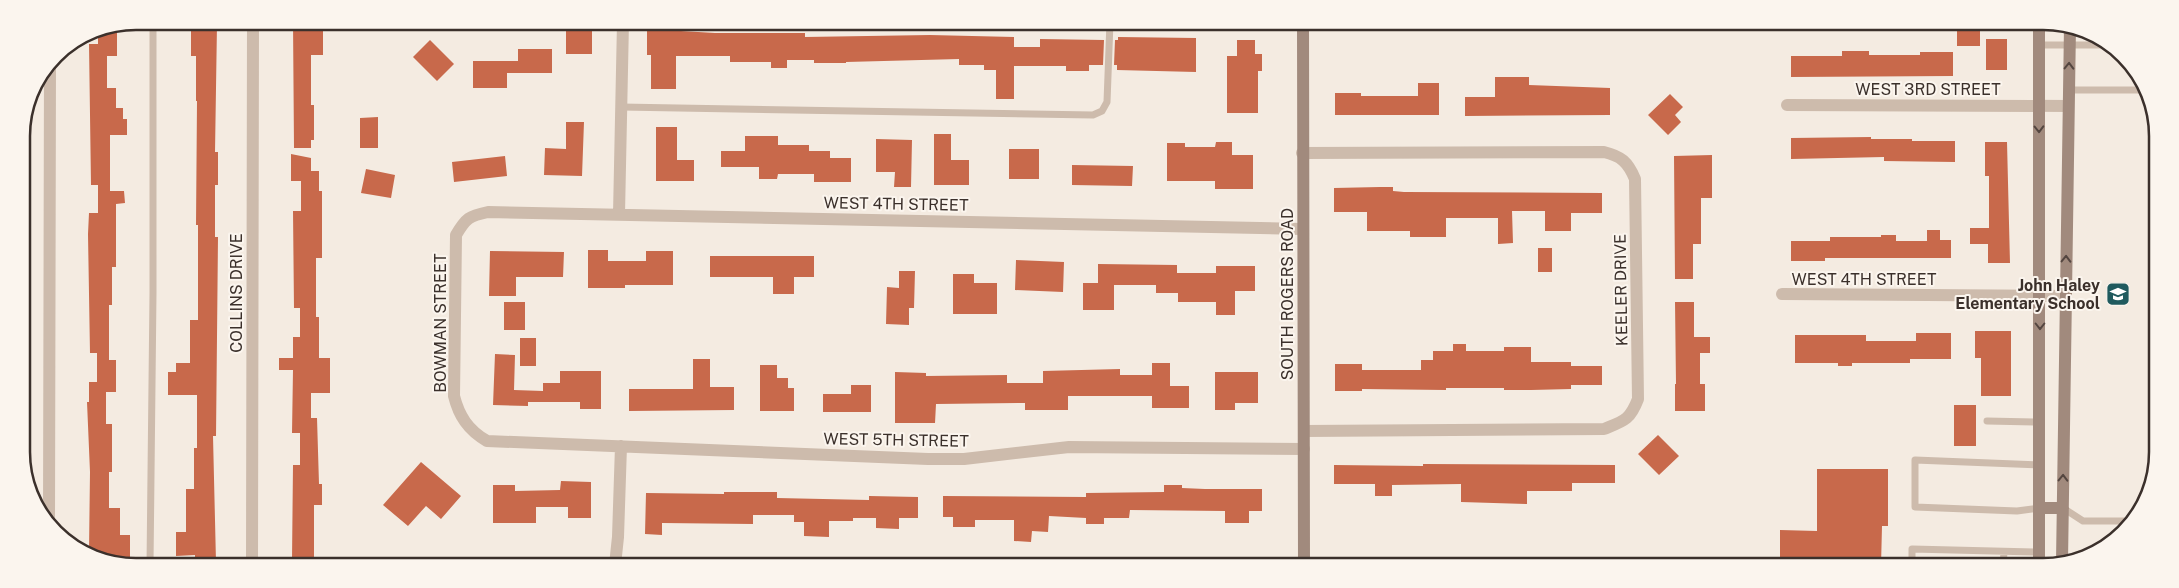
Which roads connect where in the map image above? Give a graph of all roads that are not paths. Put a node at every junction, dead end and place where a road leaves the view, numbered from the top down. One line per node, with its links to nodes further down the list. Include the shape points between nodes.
1 (153, 30): 39 (lane)
2 (253, 30): 40 (street, COLLINS DRIVE)
3 (623, 30): 17 (street)
4 (1110, 30): 17 (lane, via 1108,102 1102,111 1094,115)
5 (1303, 30): 18 (main road, SOUTH ROGERS ROAD)
6 (2039, 30): 8 (main road)
7 (2070, 34): 9 (main road)
8 (2039, 45): 9 (lane); 15 (main road)
9 (2069, 45): 10 (lane); 12 (main road, one-way to 9)
10 (2098, 46)
11 (50, 74): 34 (street)
12 (2068, 90): 13 (lane); 16 (main road)
13 (2138, 90)
14 (1787, 105): 15 (street, WEST 3RD STREET)
15 (2038, 106): 16 (street, WEST 3RD STREET); 23 (main road, one-way to 23)
16 (2068, 106): 24 (main road, one-way to 16)
17 (621, 107): 20 (street)
18 (1302, 153): 21 (main road, SOUTH ROGERS ROAD); 27 (street, KEELER DRIVE, via 1604,152 1618,156 1629,165 1635,179 1638,292 1638,399 1632,414 1622,422 1604,429)
19 (488, 212): 20 (street, WEST 4TH STREET); 28 (street, BOWMAN STREET, via 472,215 456,235 454,396 465,423 474,434)
20 (619, 214): 21 (street, WEST 4TH STREET)
21 (1302, 229): 27 (main road, SOUTH ROGERS ROAD)
22 (1782, 294): 23 (street, WEST 4TH STREET)
23 (2040, 296): 24 (street, WEST 4TH STREET); 26 (main road, one-way to 26)
24 (2066, 296): 33 (main road, one-way to 24)
25 (1988, 421): 26 (lane)
26 (2039, 422): 31 (main road)
27 (1304, 430): 30 (main road, SOUTH ROGERS ROAD)
28 (487, 441): 29 (street, WEST 5TH STREET)
29 (621, 446): 30 (street, WEST 5TH STREET, via 928,459 964,459 1069,447); 41 (street)
30 (1304, 449): 42 (main road, SOUTH ROGERS ROAD)
31 (2039, 465): 32 (main road); 32 (lane, via 1915,460 1915,507 2017,511)
32 (2039, 508): 33 (main road); 37 (main road)
33 (2063, 508): 35 (lane, via 2083,521); 38 (main road)
34 (49, 513)
35 (2124, 521)
36 (2004, 552): 37 (lane); 43 (lane, via 1912,549); 44 (lane)
37 (2039, 552): 45 (main road)
38 (2062, 556)
39 (150, 558)
40 (252, 558)
41 (616, 558)
42 (1304, 558)
43 (1912, 558)
44 (2004, 558)
45 (2039, 558)

